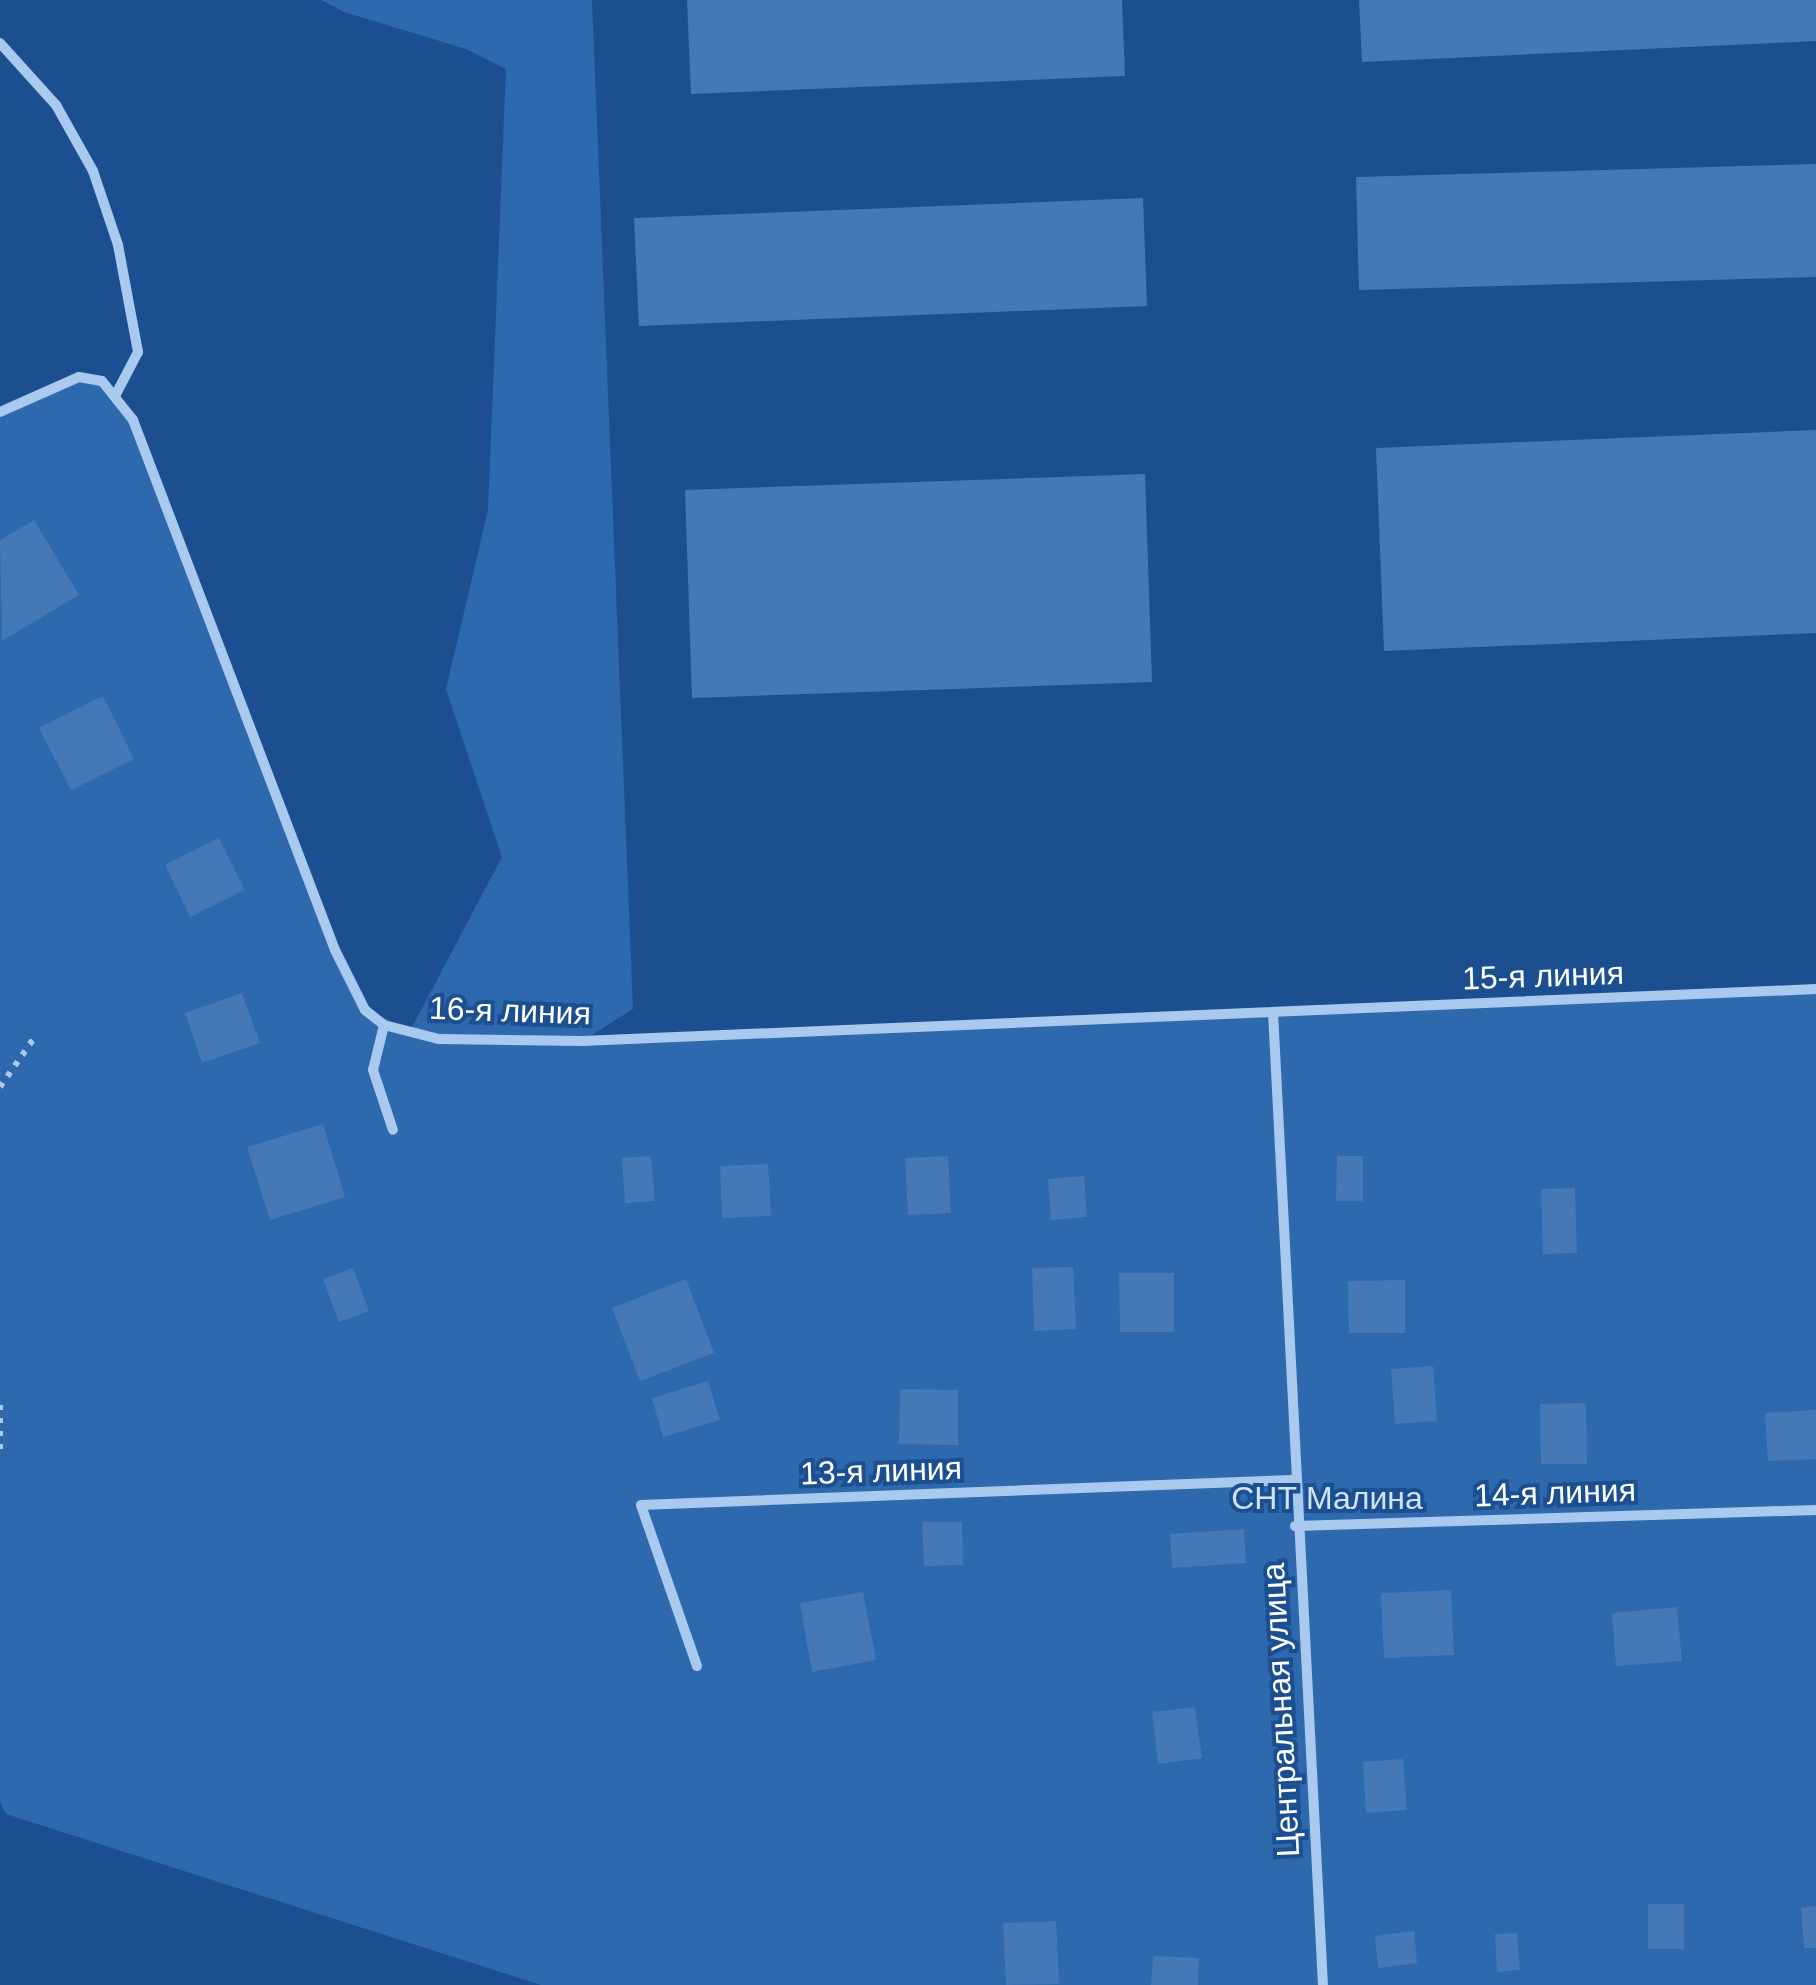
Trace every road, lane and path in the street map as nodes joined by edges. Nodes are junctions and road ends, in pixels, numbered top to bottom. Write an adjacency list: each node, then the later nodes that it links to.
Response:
1 (0, 43): 2 (street)
2 (115, 396): 3 (street); 6 (street, 16-я линия)
3 (0, 412)
4 (1816, 989): 5 (street, 15-я линия)
5 (1272, 1012): 6 (street, 16-я линия); 12 (street, Центральная улица)
6 (384, 1025): 9 (street)
7 (34, 1038): 8 (path)
8 (0, 1087)
9 (393, 1130)
10 (0, 1405): 11 (path)
11 (0, 1450)
12 (1293, 1480): 14 (street, Центральная улица); 15 (street, 13-я линия)
13 (1816, 1510): 14 (street, 14-я линия)
14 (1296, 1526): 16 (street, Центральная улица)
15 (696, 1666)
16 (1322, 1985)

